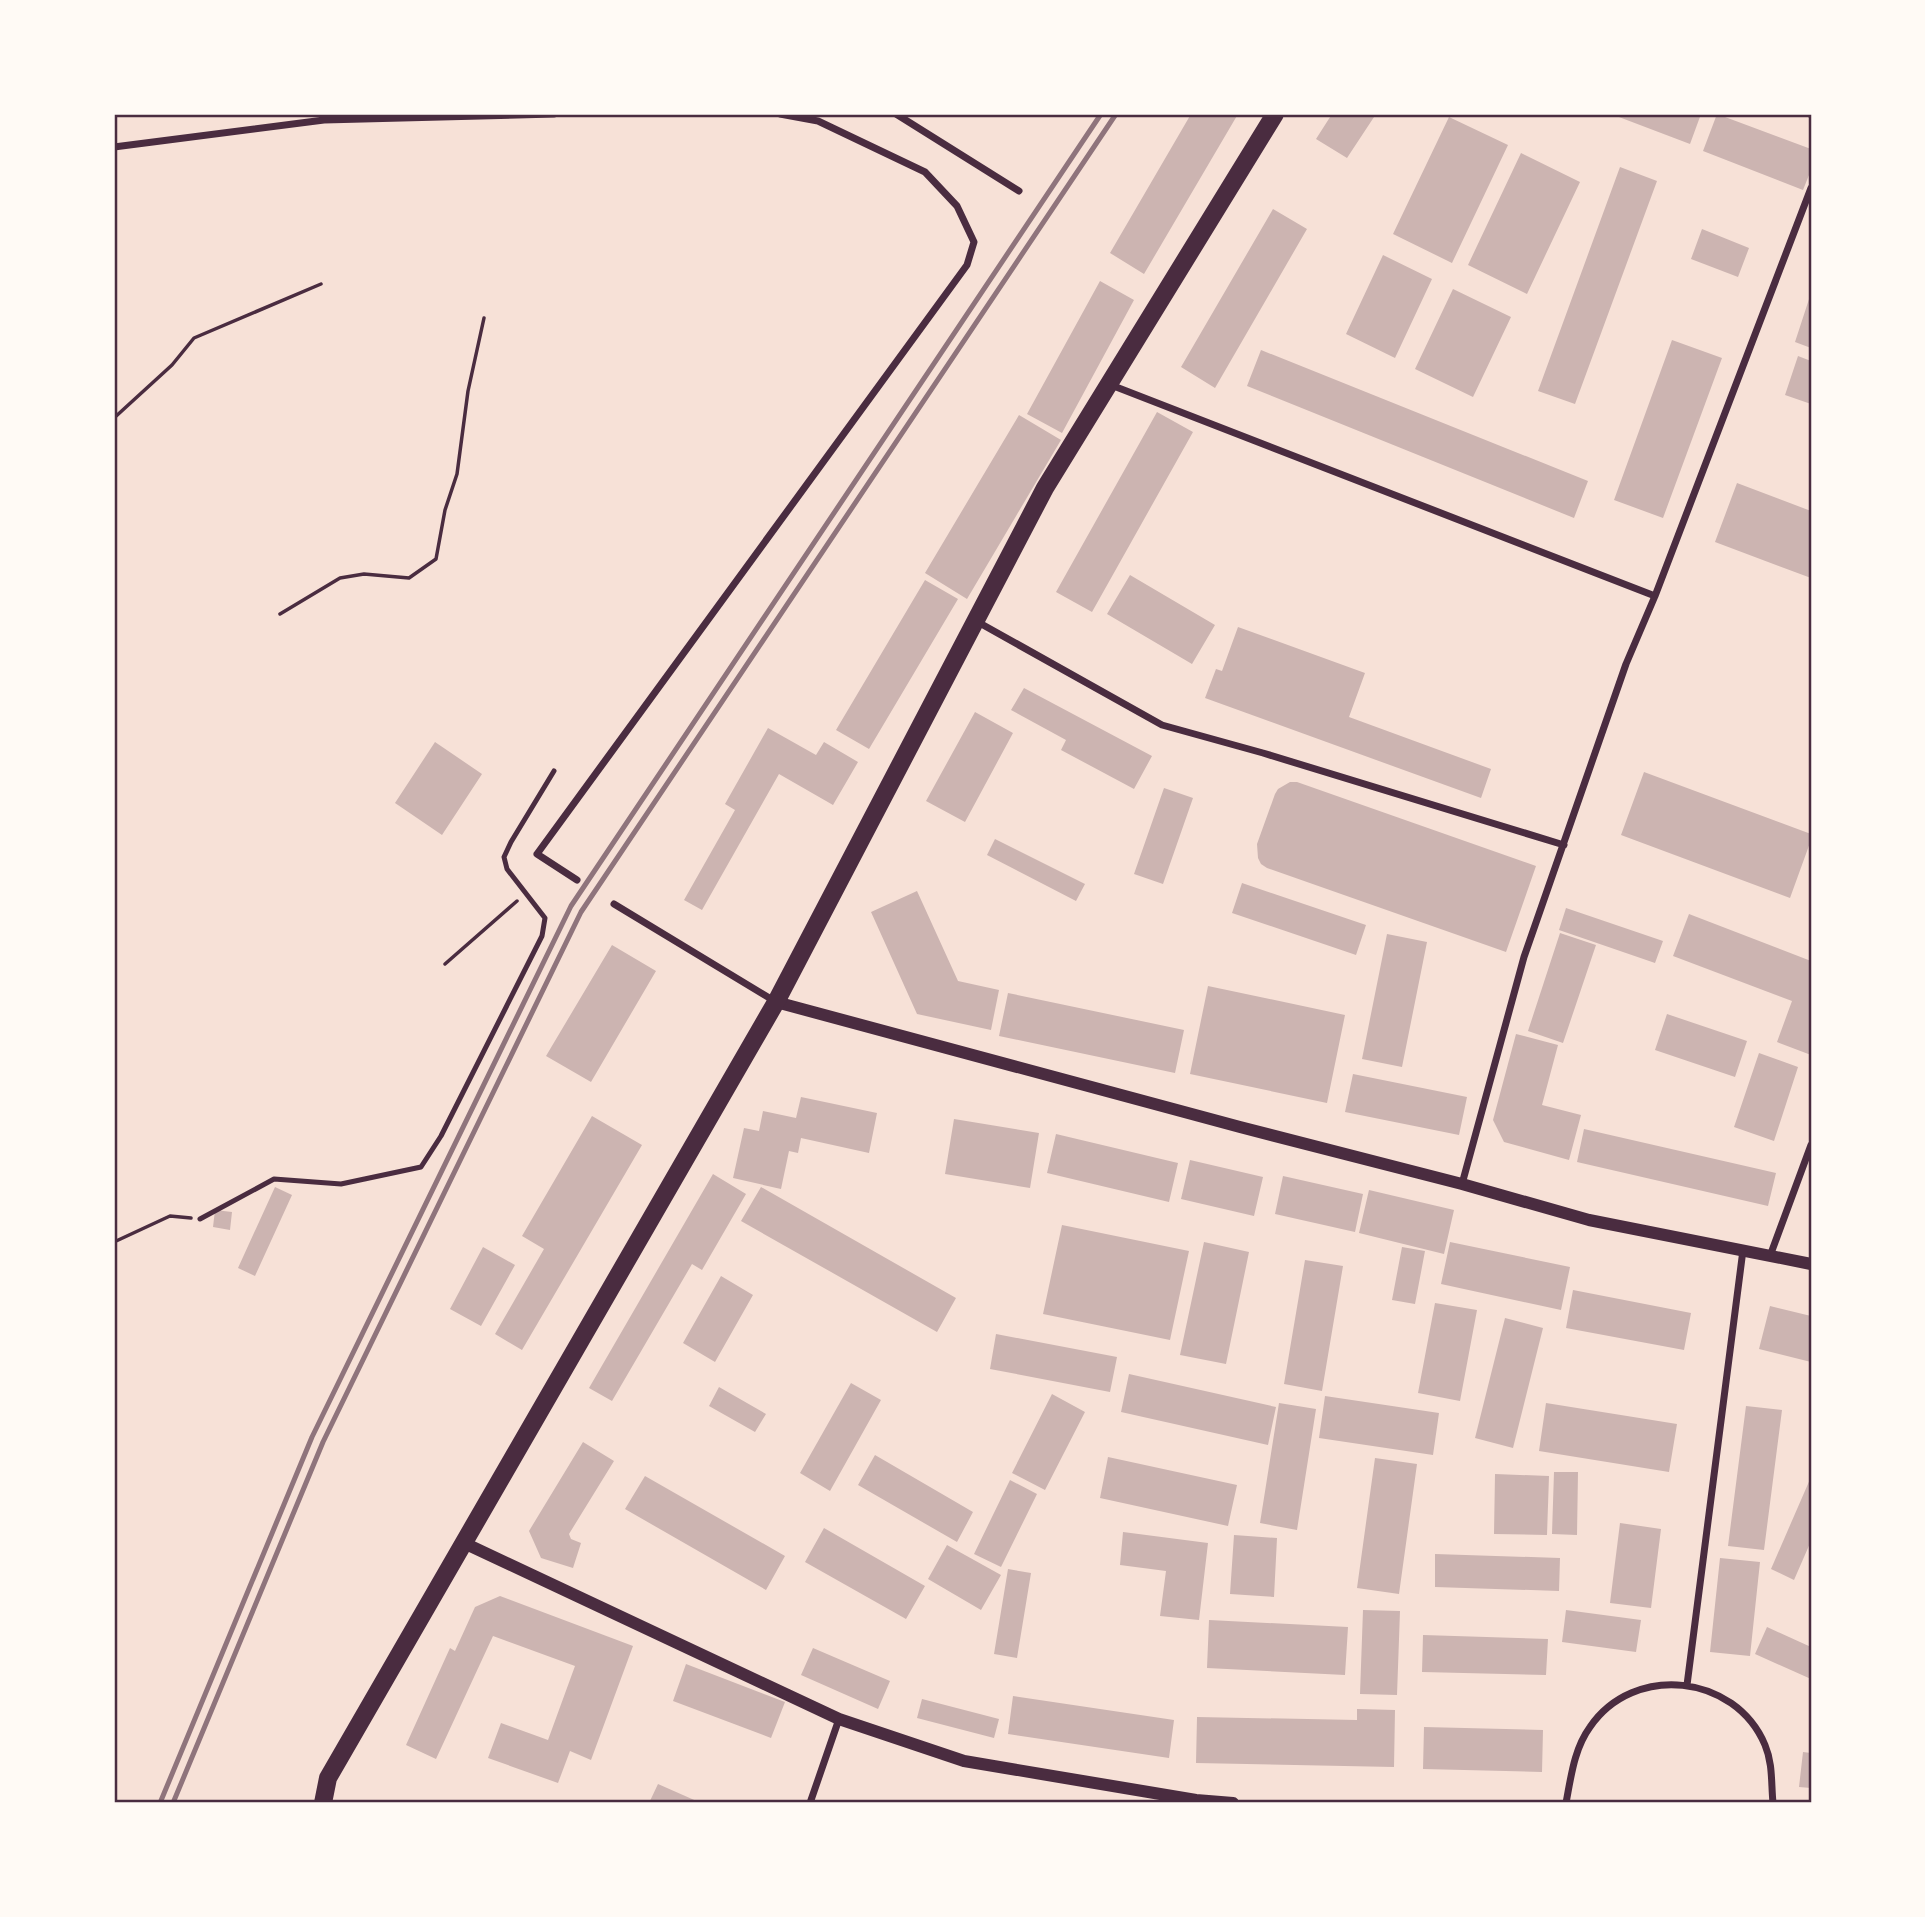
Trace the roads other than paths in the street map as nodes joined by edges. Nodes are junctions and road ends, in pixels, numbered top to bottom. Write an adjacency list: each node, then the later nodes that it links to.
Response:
1 (554, 114): 5 (street)
2 (780, 114): 13 (street)
3 (896, 114): 7 (street)
4 (1275, 114): 8 (main road)
5 (114, 147)
6 (1811, 188): 9 (street)
7 (1019, 191)
8 (1109, 385): 9 (street); 10 (main road)
9 (1655, 596): 12 (street)
10 (975, 621): 12 (street); 15 (main road)
11 (554, 771): 18 (lane)
12 (1563, 845): 17 (street)
13 (577, 880)
14 (614, 904): 15 (street)
15 (776, 1002): 17 (street); 22 (main road)
16 (1811, 1145): 20 (street)
17 (1462, 1184): 19 (street)
18 (200, 1219)
19 (1743, 1250): 20 (street); 23 (street)
20 (1770, 1256): 21 (street)
21 (1811, 1264)
22 (464, 1544): 24 (street); 26 (main road)
23 (1687, 1685): 29 (street); 30 (street)
24 (839, 1719): 25 (street); 27 (street)
25 (1196, 1802): 28 (street)
26 (323, 1803)
27 (810, 1803)
28 (1233, 1803)
29 (1566, 1803)
30 (1773, 1803)

